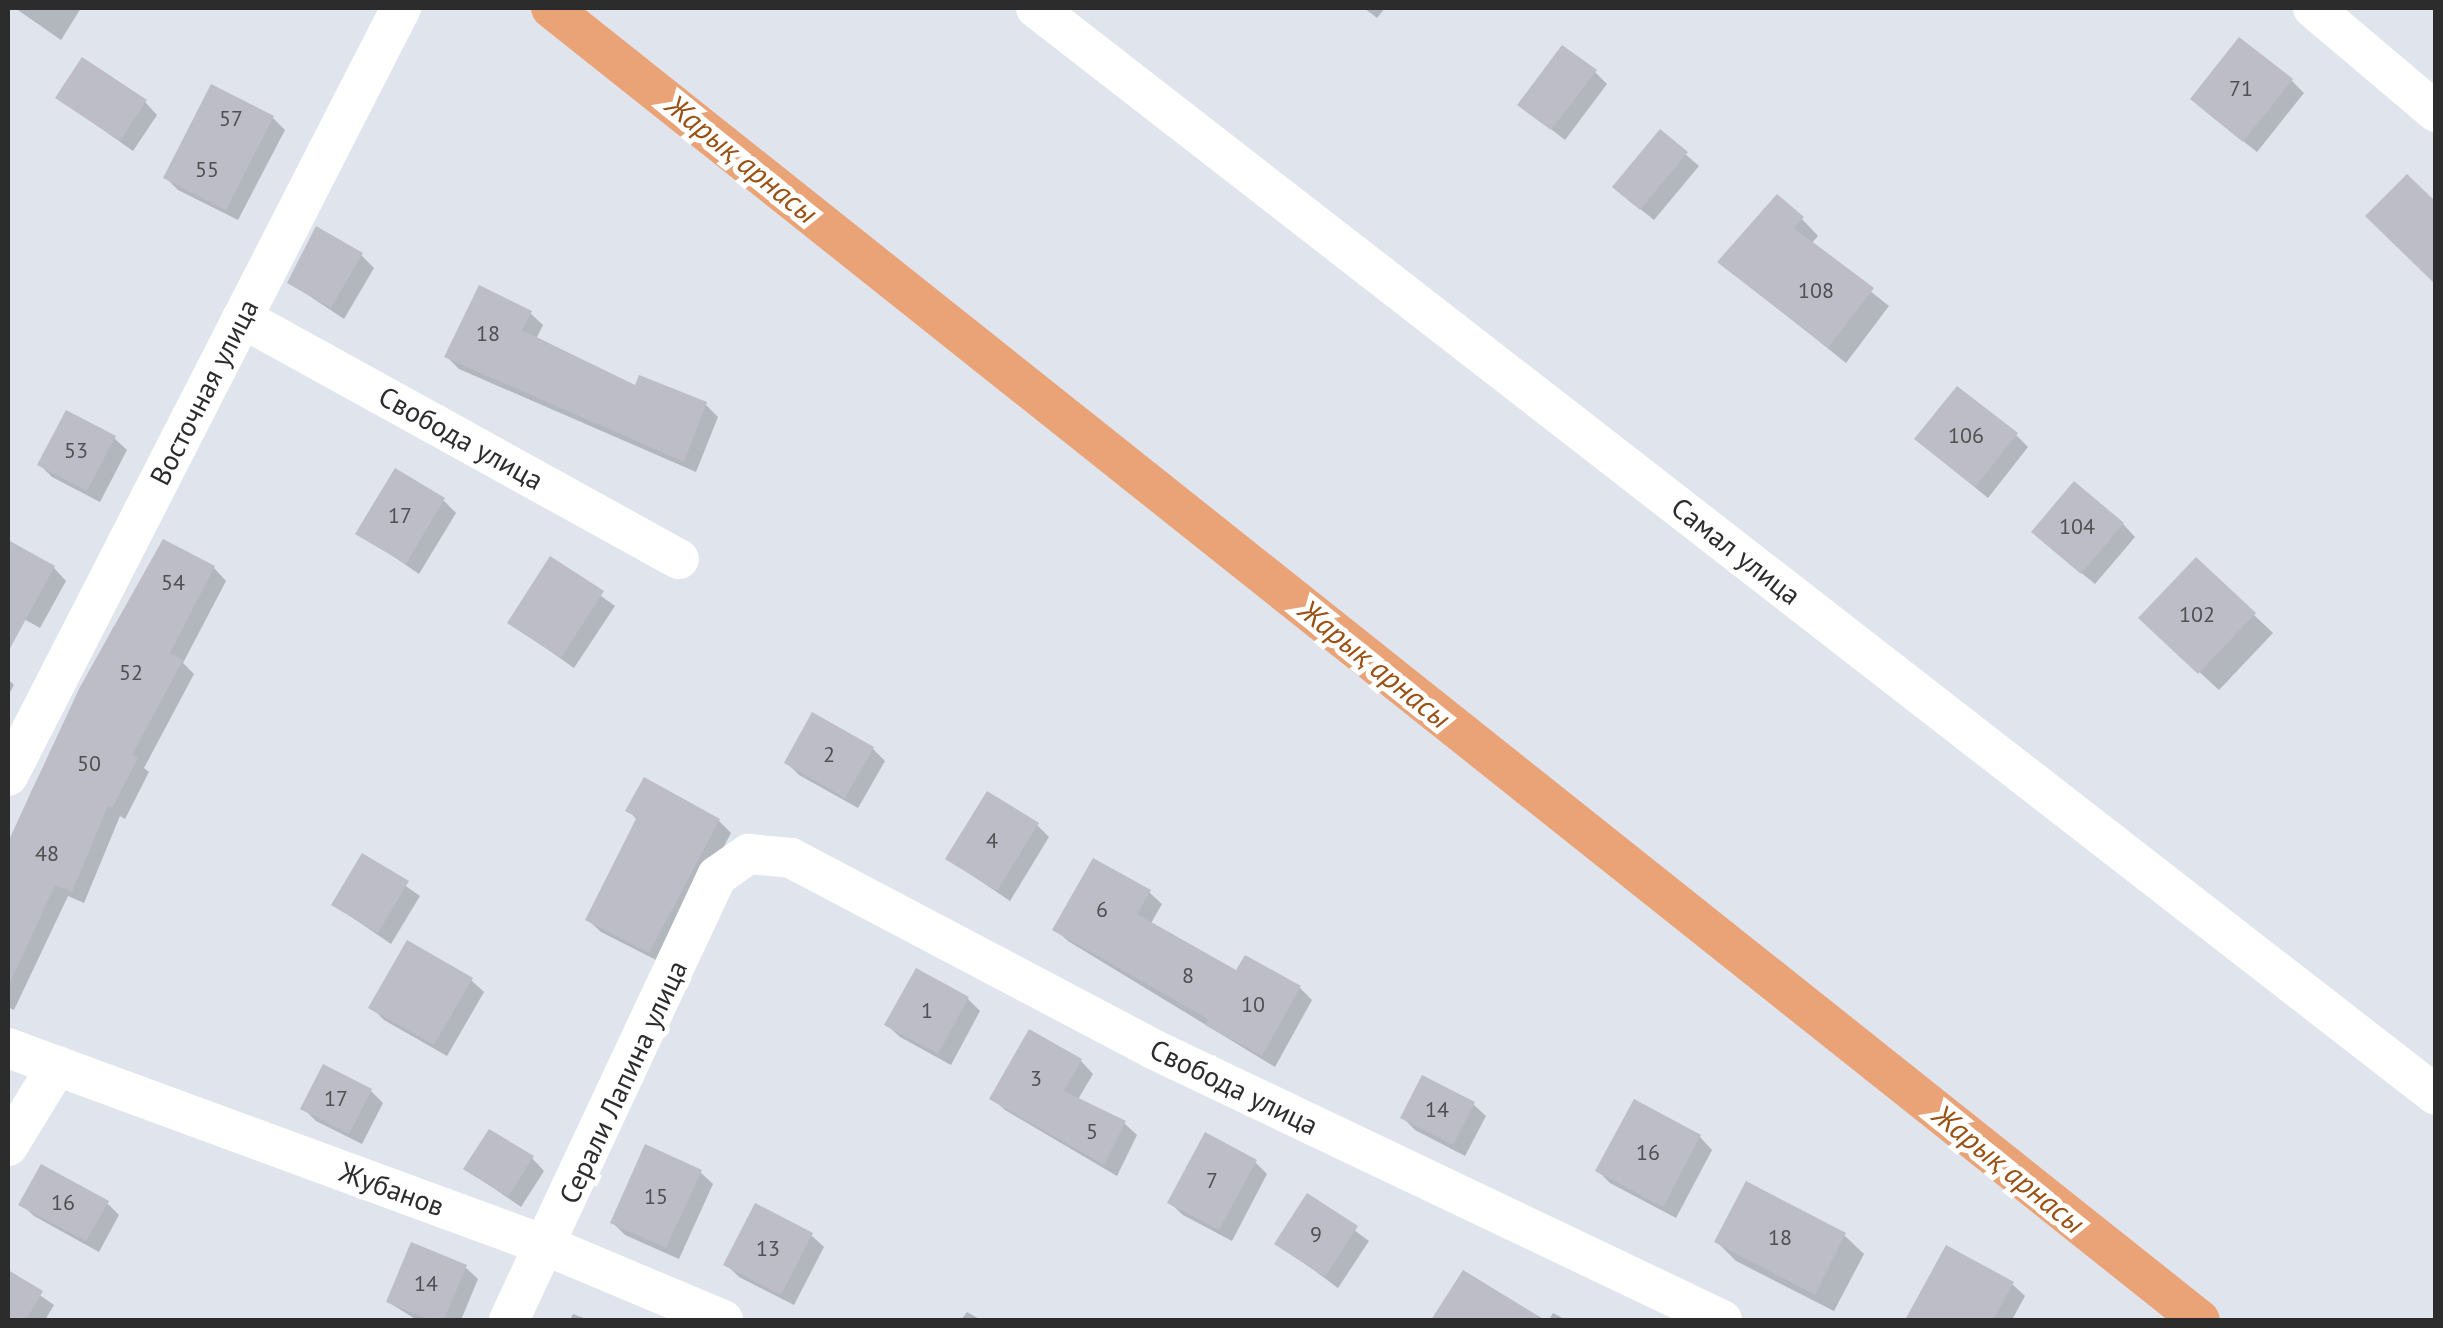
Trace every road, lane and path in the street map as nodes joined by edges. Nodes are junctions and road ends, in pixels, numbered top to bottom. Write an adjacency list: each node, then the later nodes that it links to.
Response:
1 (401, 8): 5 (street, Восточная улица)
2 (1036, 8): 11 (street, Самал улица)
3 (2312, 8): 4 (street)
4 (2436, 112)
5 (242, 318): 6 (street, Свобода улица); 7 (street, Восточная улица)
6 (680, 559)
7 (8, 776)
8 (749, 854): 13 (street, Серали Лапина улица); 16 (street, Свобода улица)
9 (8, 1048): 10 (street, Жубанов)
10 (56, 1066): 12 (street); 13 (street, Жубанов)
11 (2436, 1095)
12 (8, 1146)
13 (547, 1246): 14 (street, Серали Лапина улица); 15 (street, Жубанов)
14 (508, 1320)
15 (723, 1320)
16 (1722, 1320)

